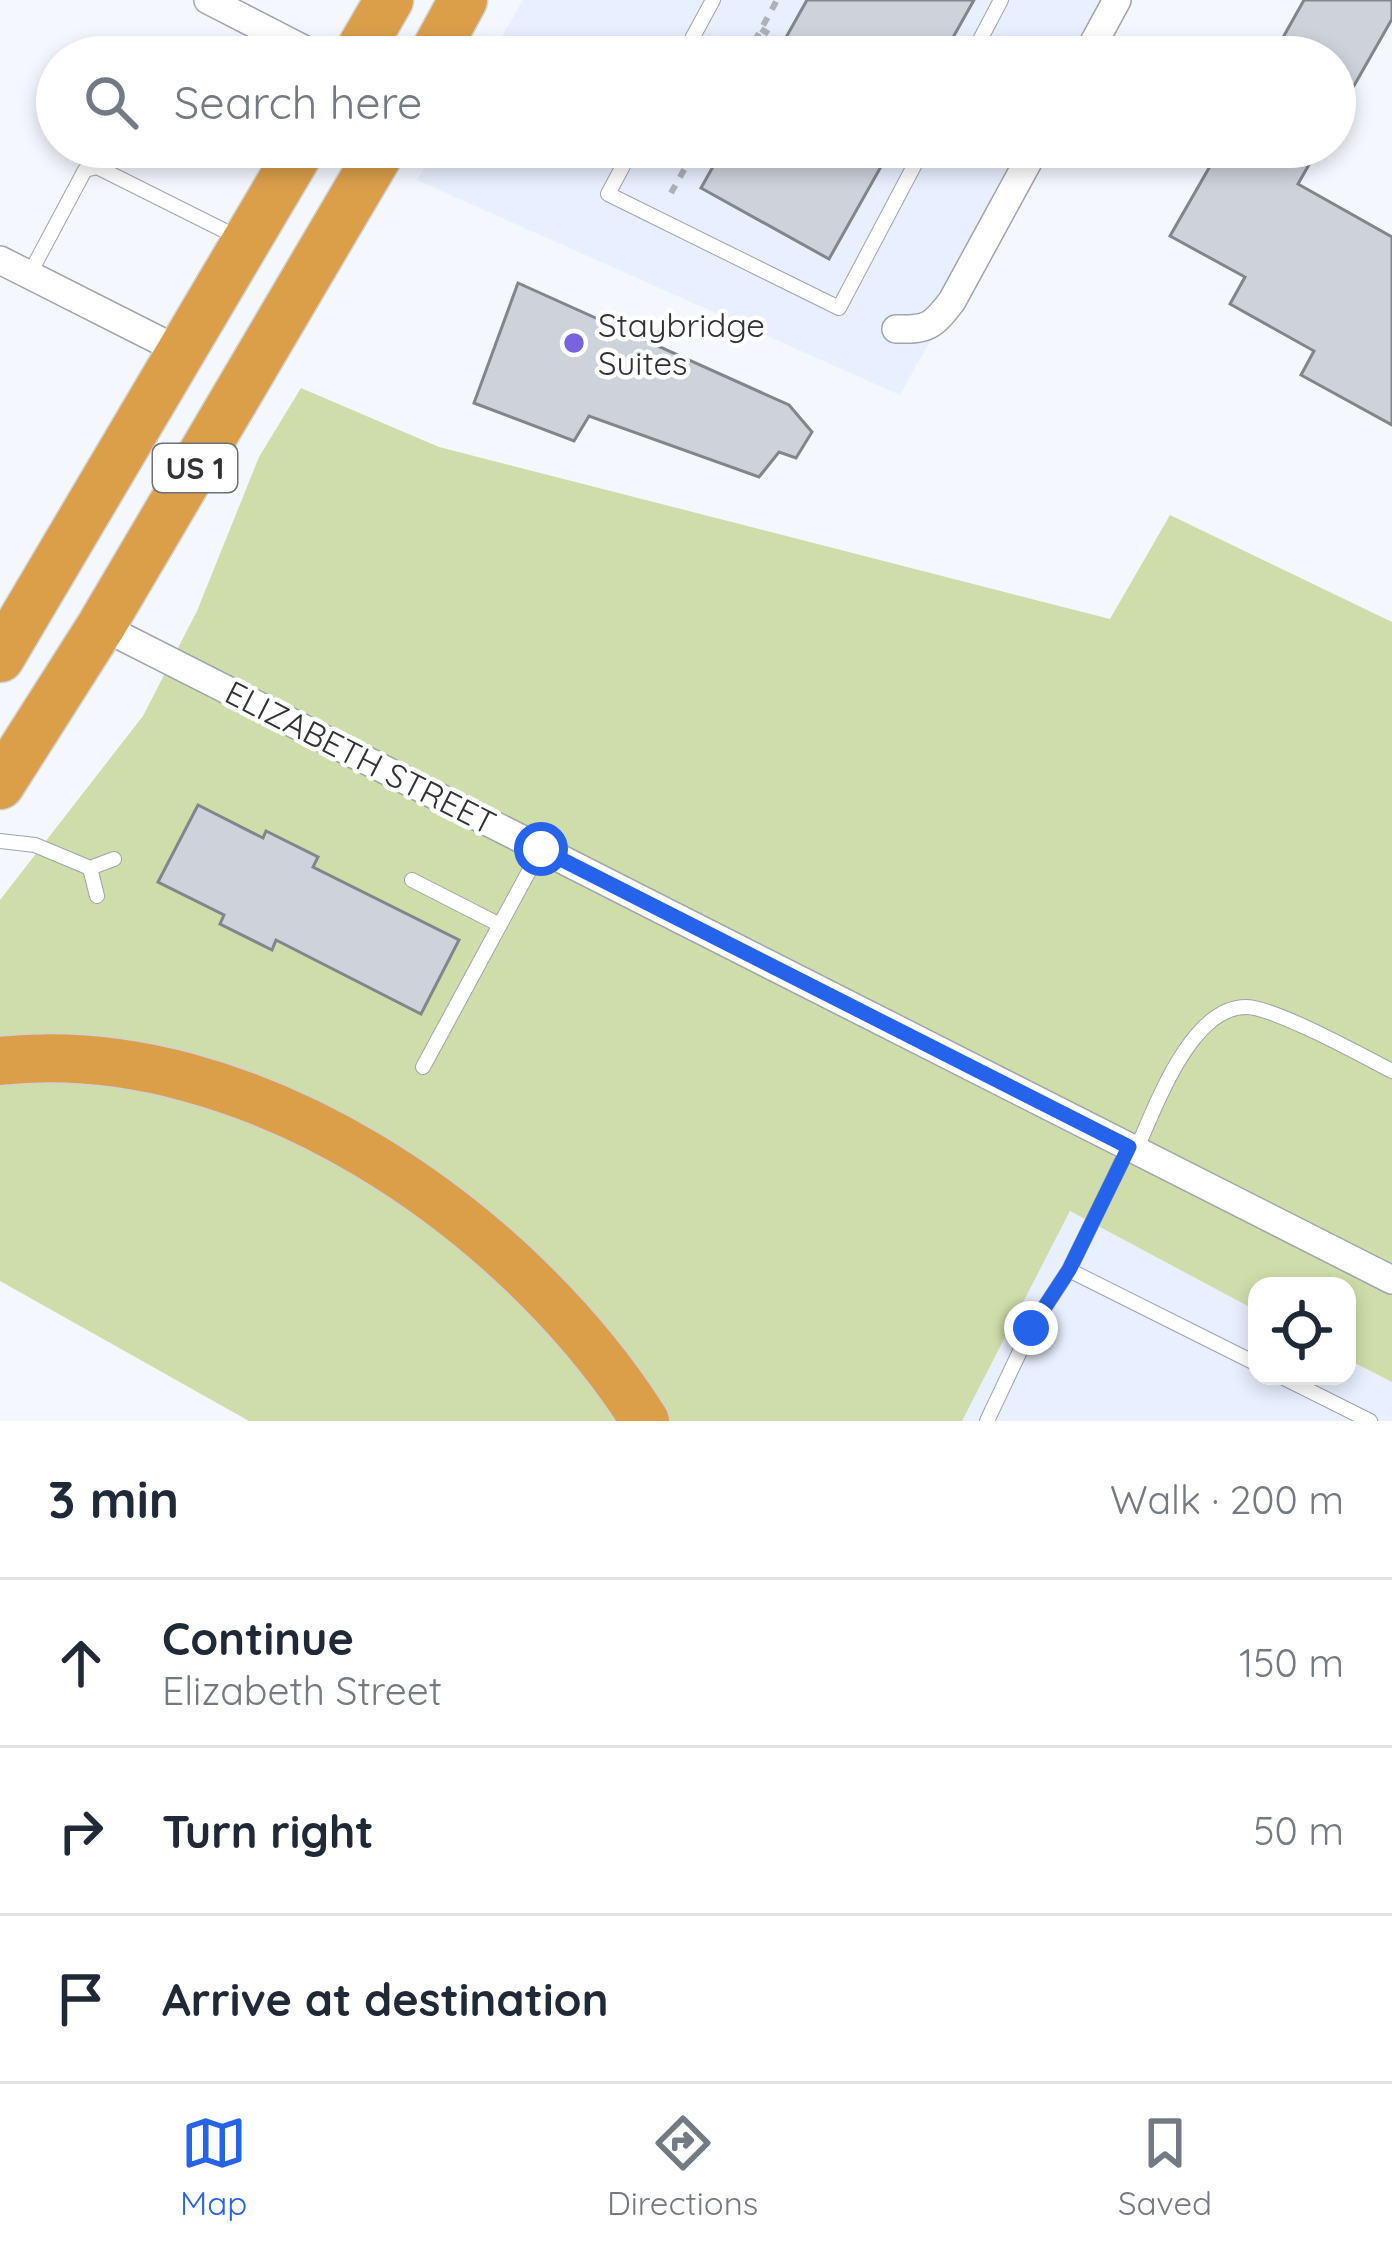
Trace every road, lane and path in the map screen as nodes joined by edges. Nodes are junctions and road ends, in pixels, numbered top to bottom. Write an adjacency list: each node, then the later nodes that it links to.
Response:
1 (208, 0): 9 (street)
2 (389, 0): 10 (highway)
3 (464, 0): 11 (highway)
4 (713, 0): 12 (lane)
5 (777, 0): 8 (path)
6 (1001, 0): 15 (lane)
7 (1117, 0): 16 (street)
8 (760, 29): 13 (path); 14 (path)
9 (278, 36)
10 (368, 36)
11 (444, 36)
12 (693, 36)
13 (756, 36)
14 (772, 36)
15 (982, 36)
16 (1097, 36)
17 (94, 168): 28 (lane)
18 (100, 168): 26 (lane)
19 (289, 168): 26 (highway, US 1)
20 (371, 168): 31 (highway, US 1)
21 (622, 168): 23 (lane)
22 (685, 168): 25 (path)
23 (912, 168)
24 (1025, 168): 29 (street)
25 (671, 193)
26 (245, 241): 30 (highway, US 1)
27 (0, 260): 28 (street)
28 (29, 275): 30 (street)
29 (896, 329)
30 (180, 351): 32 (highway, US 1)
31 (101, 626): 33 (highway, US 1); 35 (street, ELIZABETH STREET)
32 (0, 658)
33 (0, 784)
34 (0, 841): 37 (lane)
35 (541, 849): 40 (lane); 44 (street, ELIZABETH STREET)
36 (114, 859): 37 (lane)
37 (90, 868): 39 (lane)
38 (412, 880): 40 (lane)
39 (97, 896)
40 (500, 925): 42 (lane)
41 (0, 1061): 49 (highway)
42 (423, 1067)
43 (1392, 1070): 44 (lane)
44 (1133, 1149): 45 (lane); 46 (street, ELIZABETH STREET)
45 (1069, 1270): 47 (lane); 50 (lane)
46 (1392, 1280)
47 (1248, 1360)
48 (1298, 1385): 51 (lane)
49 (645, 1421)
50 (987, 1421)
51 (1370, 1421)

